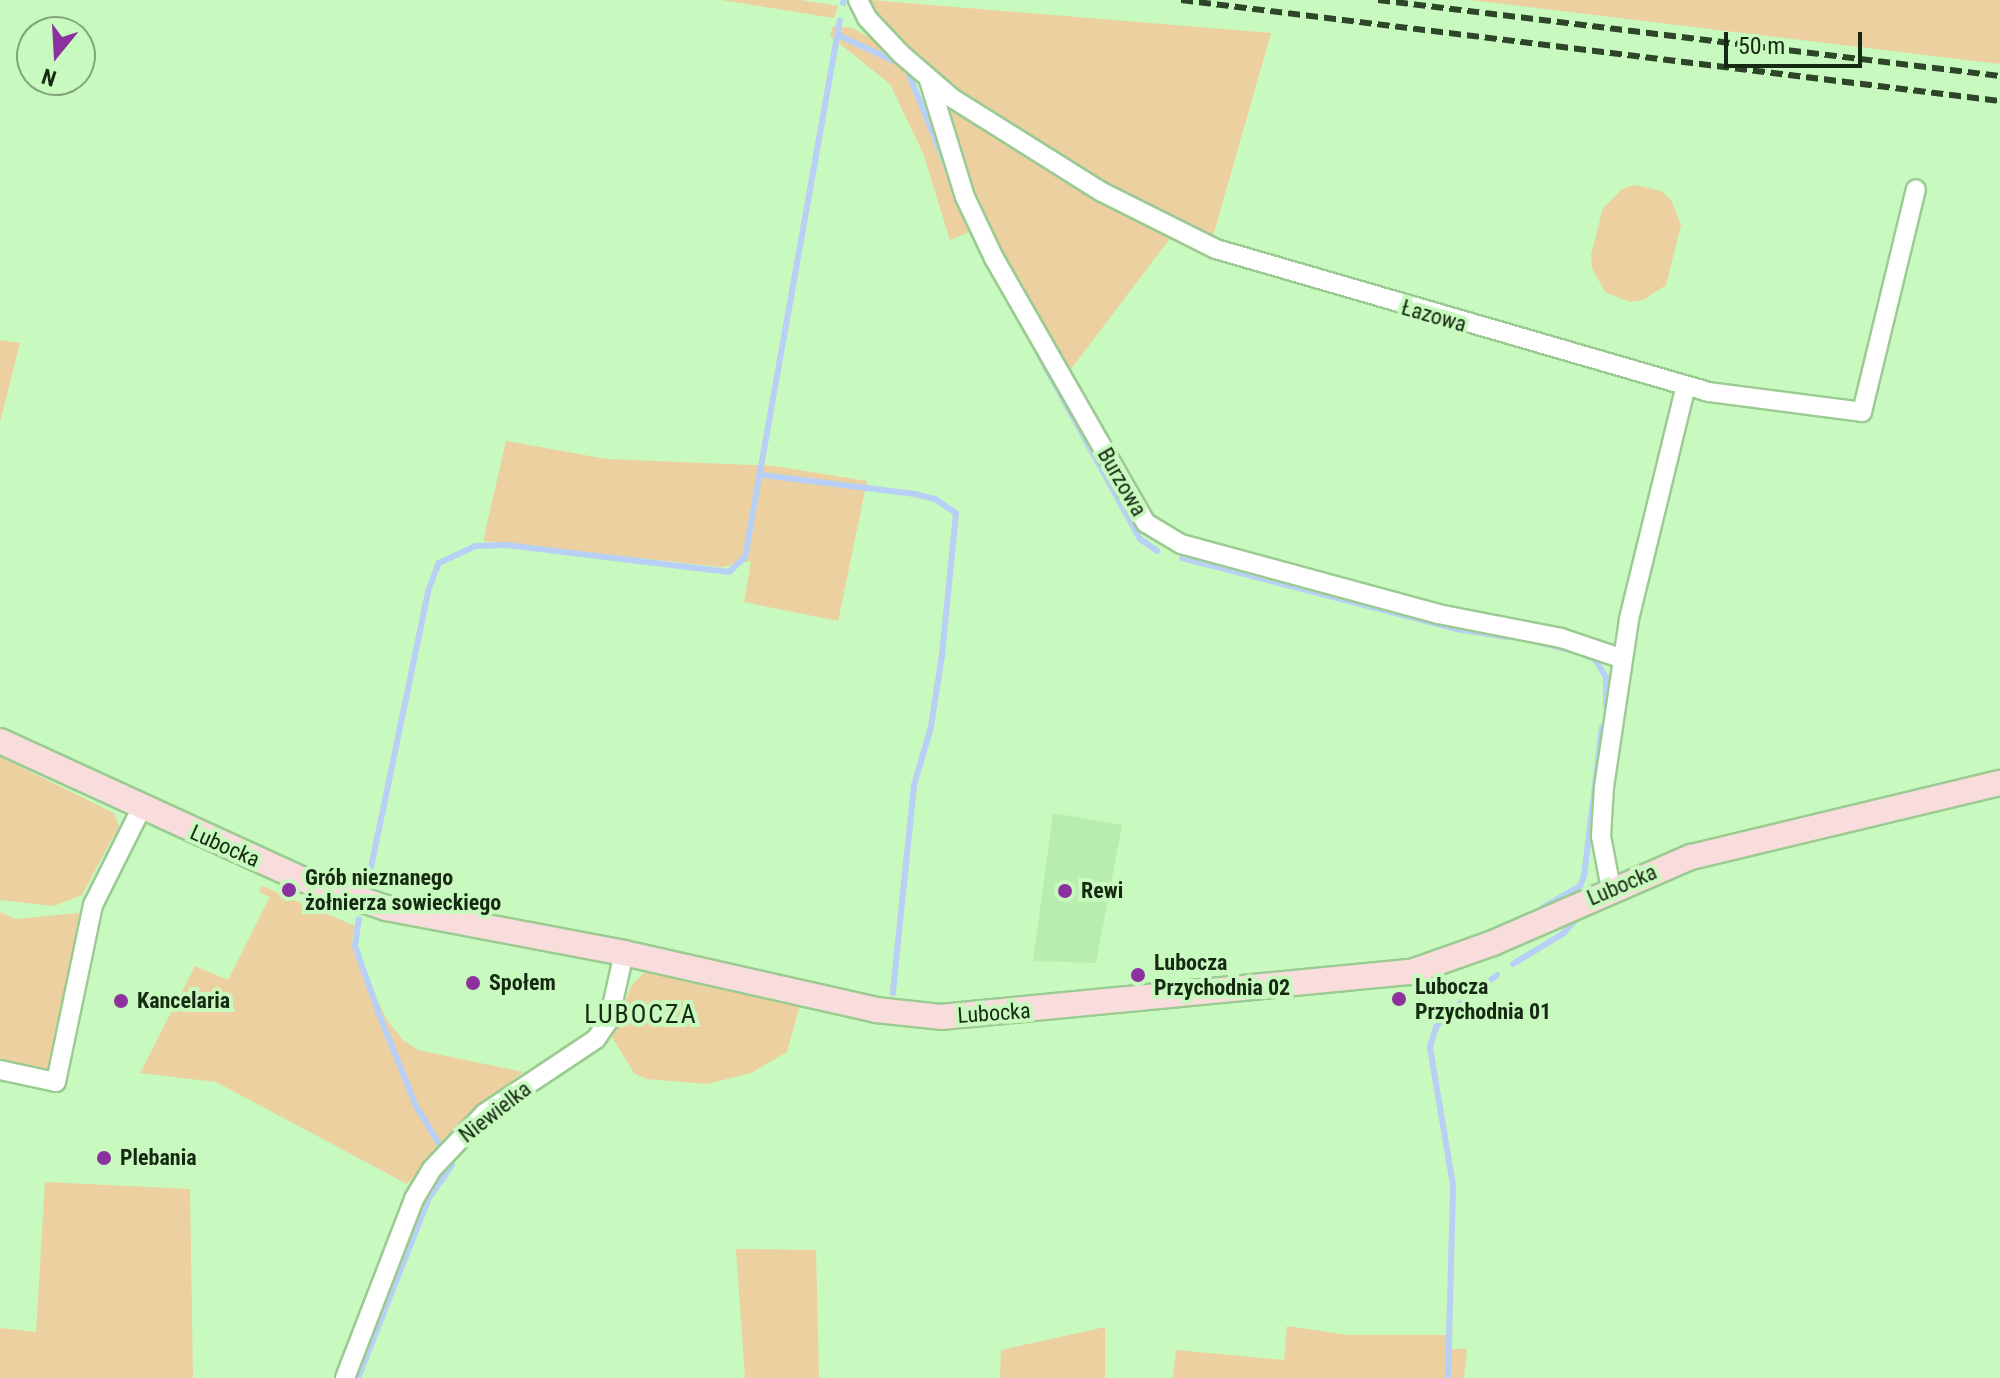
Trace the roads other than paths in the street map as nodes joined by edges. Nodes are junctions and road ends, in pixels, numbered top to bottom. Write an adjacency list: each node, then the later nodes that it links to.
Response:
1 (858, 0): 2 (street, Łazowa)
2 (929, 80): 4 (street, Łazowa); 5 (street, Burzowa)
3 (1916, 189): 4 (street, Łazowa)
4 (1686, 386): 5 (street)
5 (1623, 659): 9 (street)
6 (0, 741): 8 (street, Lubocka)
7 (2000, 783): 9 (street, Lubocka)
8 (141, 809): 10 (street, Lubocka); 11 (street)
9 (1611, 889): 10 (street, Lubocka)
10 (624, 953): 12 (street, Niewielka)
11 (0, 1070)
12 (345, 1378)

